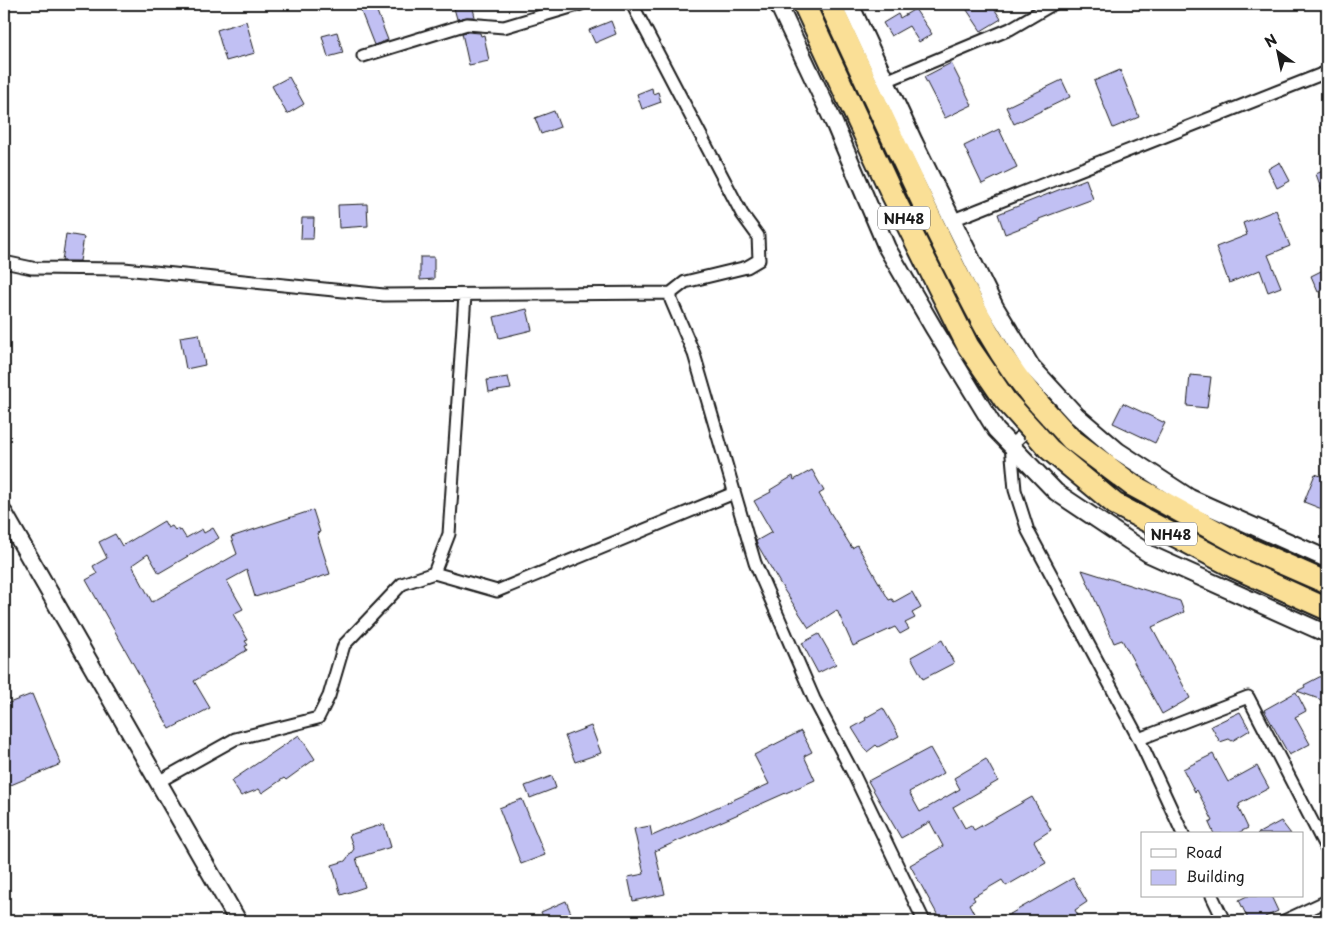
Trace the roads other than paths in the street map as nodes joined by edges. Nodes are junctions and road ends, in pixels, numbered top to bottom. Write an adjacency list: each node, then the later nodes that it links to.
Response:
1 (581, 4): 8 (street)
2 (632, 4): 13 (street)
3 (778, 4): 16 (street)
4 (804, 4): 22 (highway, NH48)
5 (830, 4): 15 (highway, NH48)
6 (850, 4): 10 (street)
7 (1053, 4): 10 (street)
8 (363, 56)
9 (1327, 72): 11 (street)
10 (886, 81): 11 (street)
11 (953, 220): 15 (street)
12 (4, 262): 14 (street)
13 (671, 293): 14 (street); 17 (street)
14 (465, 295): 20 (street)
15 (1051, 407): 16 (street); 19 (street); 21 (highway, NH48)
16 (1011, 445): 23 (street); 24 (street)
17 (734, 493): 20 (street); 31 (street)
18 (4, 513): 25 (street)
19 (1327, 559)
20 (434, 573): 25 (street)
21 (1327, 583)
22 (1327, 609)
23 (1327, 634)
24 (1139, 740): 26 (street); 27 (street)
25 (158, 782): 30 (street)
26 (1182, 832)
27 (1327, 850)
28 (1213, 898): 32 (street)
29 (1327, 901): 33 (street)
30 (238, 921)
31 (924, 921)
32 (1224, 921)
33 (1284, 921)

